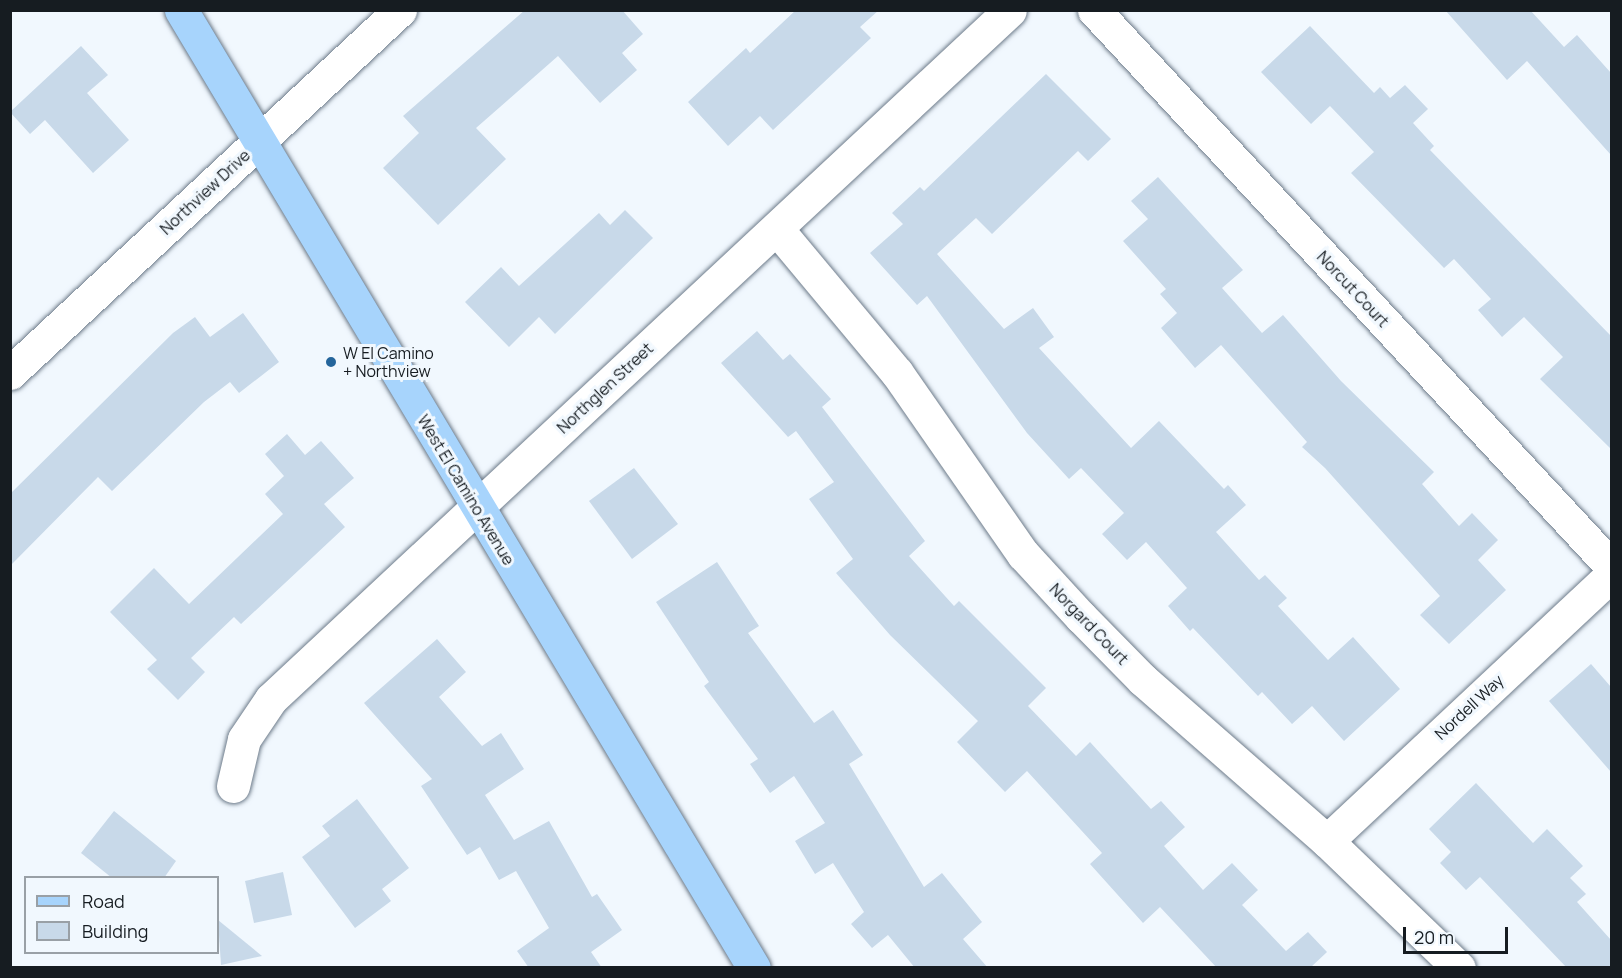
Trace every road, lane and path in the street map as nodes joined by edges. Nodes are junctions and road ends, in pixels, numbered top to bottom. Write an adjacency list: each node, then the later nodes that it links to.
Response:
1 (181, 10): 5 (main road, West El Camino Avenue)
2 (400, 10): 5 (street, Northview Drive)
3 (1010, 10): 6 (street, Northglen Street)
4 (1094, 10): 9 (street, Norcut Court)
5 (259, 142): 7 (street, Northview Drive); 8 (main road, West El Camino Avenue)
6 (777, 229): 8 (street, Northglen Street); 12 (street, Norgard Court)
7 (10, 373)
8 (477, 508): 11 (street, Northglen Street); 13 (main road, West El Camino Avenue)
9 (1611, 567)
10 (1611, 574): 12 (street, Nordell Way)
11 (233, 786)
12 (1326, 841): 14 (street, Norgard Court)
13 (754, 968)
14 (1459, 968)

